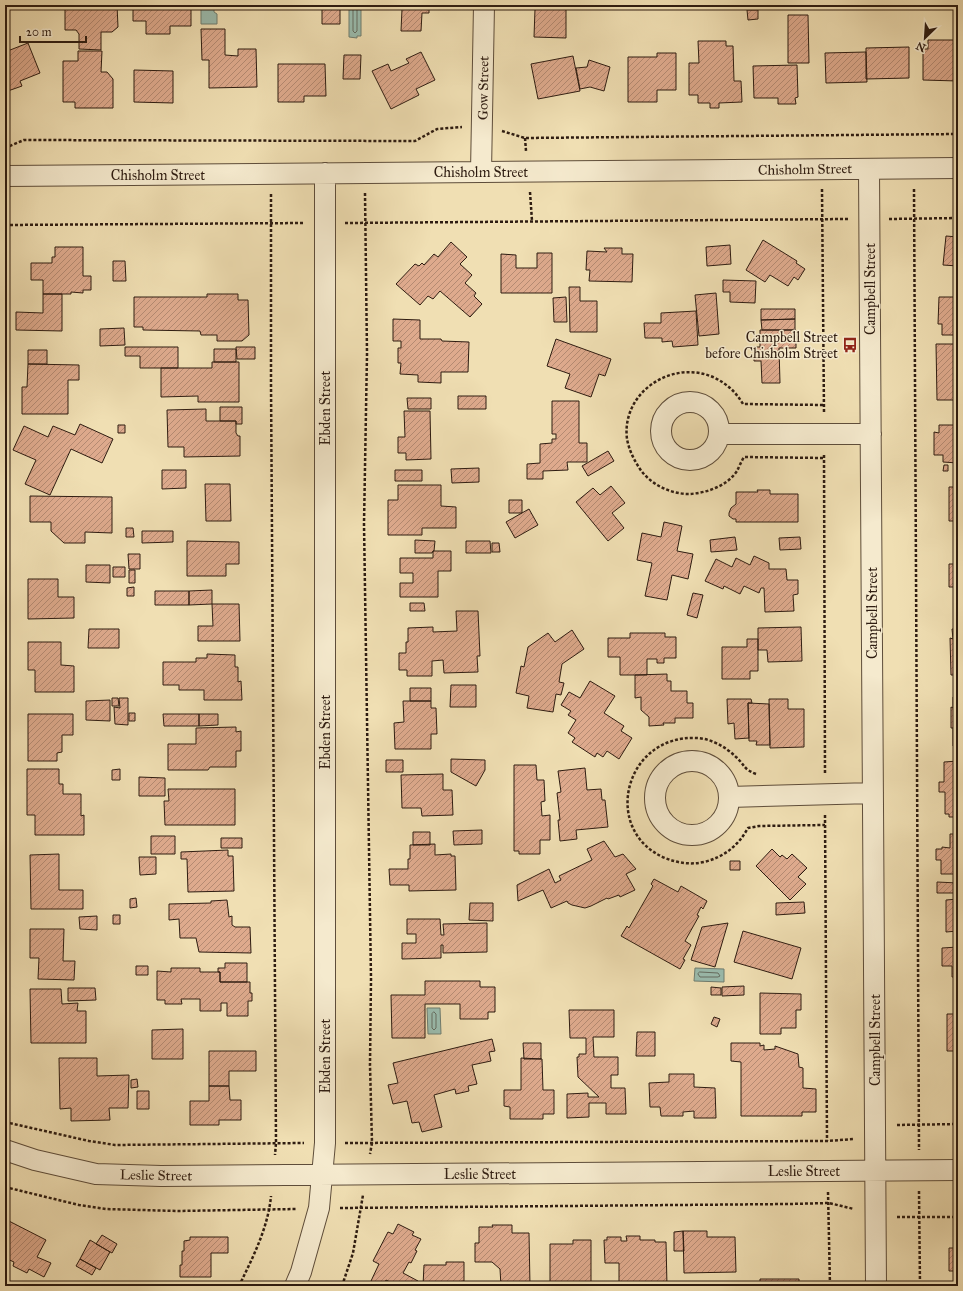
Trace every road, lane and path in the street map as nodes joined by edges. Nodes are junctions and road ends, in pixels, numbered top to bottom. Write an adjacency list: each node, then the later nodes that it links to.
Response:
1 (484, 5): 10 (street, Gow Street)
2 (958, 134): 3 (path)
3 (526, 138)
4 (415, 141): 5 (path)
5 (5, 148)
6 (869, 168): 7 (street, Chisholm Street); 9 (street, Chisholm Street); 18 (street, Campbell Street)
7 (914, 168): 8 (street, Chisholm Street); 15 (path)
8 (958, 168)
9 (822, 169): 10 (street, Chisholm Street); 17 (path)
10 (481, 172): 12 (street, Chisholm Street)
11 (325, 173): 12 (street, Chisholm Street); 13 (street, Chisholm Street); 21 (street, Ebden Street)
12 (365, 173): 19 (path)
13 (271, 174): 14 (street, Chisholm Street); 20 (path)
14 (5, 176)
15 (914, 218): 16 (path); 18 (path); 30 (path)
16 (958, 218)
17 (823, 219): 18 (path); 19 (path); 24 (path)
18 (869, 219): 25 (street, Campbell Street)
19 (366, 222): 21 (path); 33 (path)
20 (271, 223): 21 (path); 22 (path); 29 (path)
21 (325, 223): 39 (street, Ebden Street)
22 (5, 225)
23 (719, 434): 24 (street)
24 (824, 434): 25 (street); 27 (path)
25 (870, 434): 26 (street, Campbell Street)
26 (873, 793): 27 (street); 32 (street, Campbell Street)
27 (825, 795): 28 (street); 33 (path)
28 (729, 797)
29 (5, 1122)
30 (919, 1124): 31 (path); 32 (path); 35 (path)
31 (958, 1124)
32 (875, 1134): 33 (path); 38 (street, Campbell Street)
33 (827, 1141)
34 (5, 1150): 39 (street, Leslie Street)
35 (919, 1170): 36 (street, Leslie Street); 38 (street, Leslie Street); 43 (path)
36 (958, 1170)
37 (828, 1171): 38 (street, Leslie Street); 39 (street, Leslie Street); 41 (path)
38 (875, 1171): 42 (street, Campbell Street)
39 (322, 1175): 46 (street, Ebden Street)
40 (5, 1187): 45 (path)
41 (828, 1203): 42 (path); 47 (path); 48 (path)
42 (876, 1213): 43 (path); 49 (street, Campbell Street)
43 (919, 1217): 44 (path); 50 (path)
44 (958, 1217)
45 (239, 1286)
46 (295, 1286)
47 (342, 1286)
48 (830, 1286)
49 (876, 1286)
50 (920, 1286)

